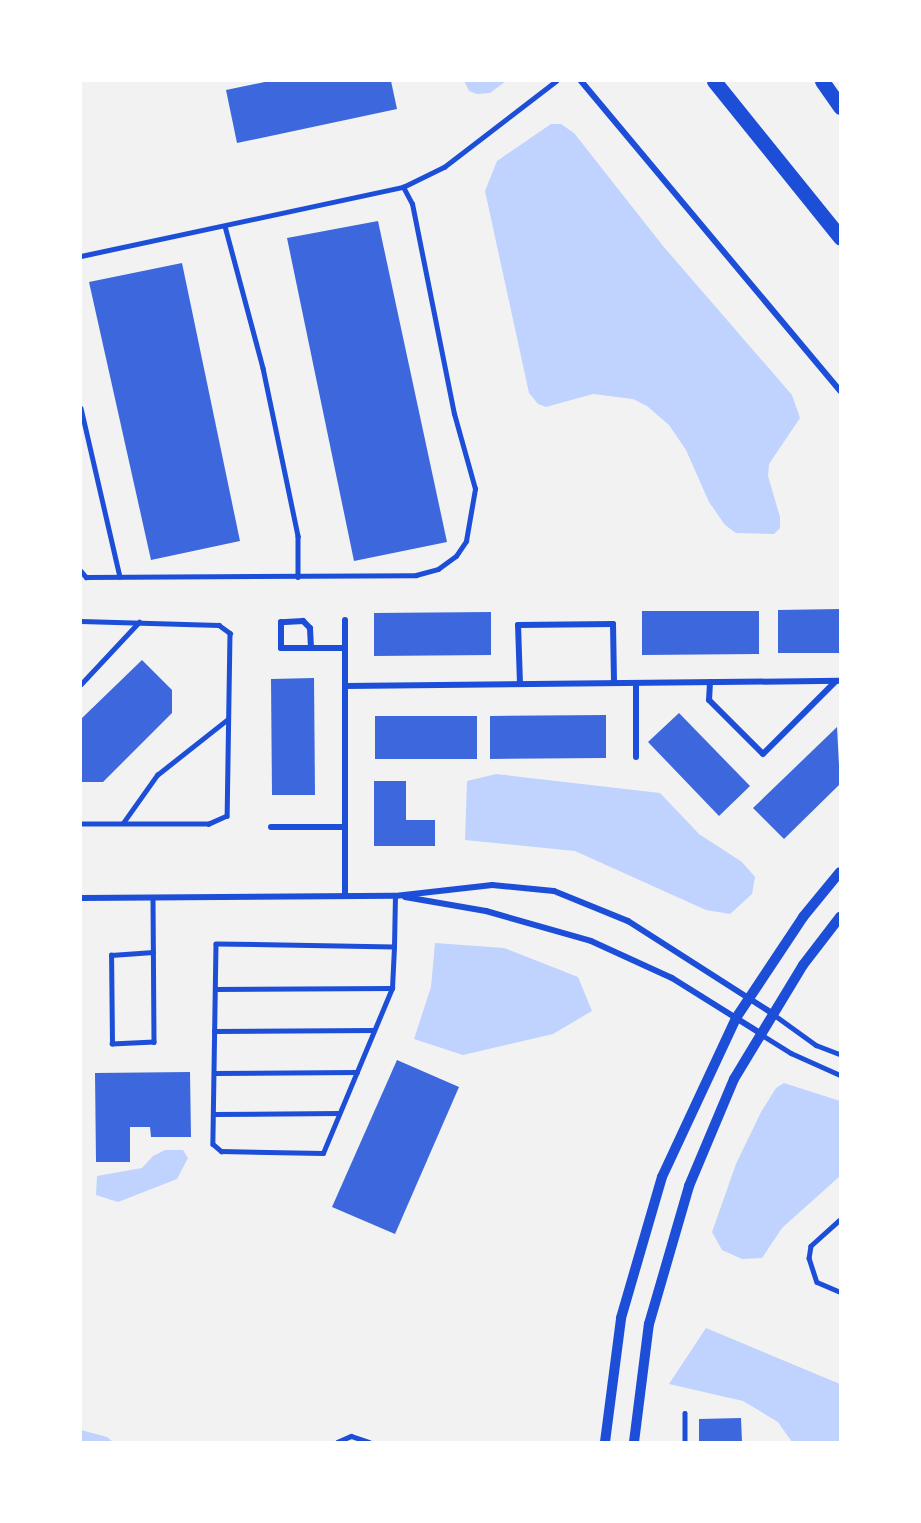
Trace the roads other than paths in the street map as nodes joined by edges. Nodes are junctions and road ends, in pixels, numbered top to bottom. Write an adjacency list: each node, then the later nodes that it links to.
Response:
1 (556, 81): 6 (lane)
2 (581, 81): 10 (street)
3 (714, 81): 8 (highway)
4 (822, 81): 5 (highway)
5 (840, 106)
6 (403, 187): 7 (lane); 14 (lane)
7 (225, 226): 9 (lane); 14 (lane)
8 (840, 237)
9 (81, 256)
10 (840, 391)
11 (81, 408): 13 (lane)
12 (81, 571): 13 (lane)
13 (120, 577): 14 (lane)
14 (298, 577)
15 (345, 620): 19 (street)
16 (81, 621): 17 (lane)
17 (140, 622): 24 (lane); 27 (lane)
18 (311, 648): 18 (street); 19 (street)
19 (345, 648): 26 (street)
20 (838, 681): 21 (street); 21 (street)
21 (710, 682): 23 (street)
22 (614, 683): 23 (street); 25 (street); 25 (street)
23 (636, 683): 28 (street)
24 (81, 684)
25 (520, 684): 26 (street)
26 (346, 686): 32 (street)
27 (228, 718): 29 (lane); 29 (lane)
28 (636, 757)
29 (123, 823): 30 (lane)
30 (81, 824)
31 (271, 827): 32 (street)
32 (345, 827): 34 (street)
33 (840, 872): 43 (street)
34 (345, 896): 35 (street); 37 (street)
35 (395, 896): 39 (lane); 43 (street); 45 (street)
36 (81, 898): 37 (street)
37 (153, 898): 40 (lane)
38 (840, 917): 44 (street)
39 (394, 947): 41 (lane); 42 (lane)
40 (153, 952): 40 (lane)
41 (392, 988): 42 (lane); 46 (lane)
42 (215, 989): 47 (lane)
43 (748, 998): 44 (street); 45 (street)
44 (772, 1013): 48 (street); 49 (lane)
45 (736, 1018): 48 (street); 60 (street)
46 (374, 1030): 47 (lane); 50 (lane)
47 (214, 1031): 51 (lane)
48 (760, 1033): 52 (lane); 61 (street)
49 (840, 1054)
50 (357, 1071): 51 (lane); 53 (lane)
51 (214, 1073): 54 (lane)
52 (840, 1075)
53 (339, 1113): 54 (lane); 54 (lane)
54 (213, 1114)
55 (840, 1220): 56 (lane)
56 (840, 1292)
57 (685, 1413): 62 (lane)
58 (337, 1442): 59 (lane)
59 (369, 1442)
60 (605, 1442)
61 (634, 1442)
62 (685, 1442)

